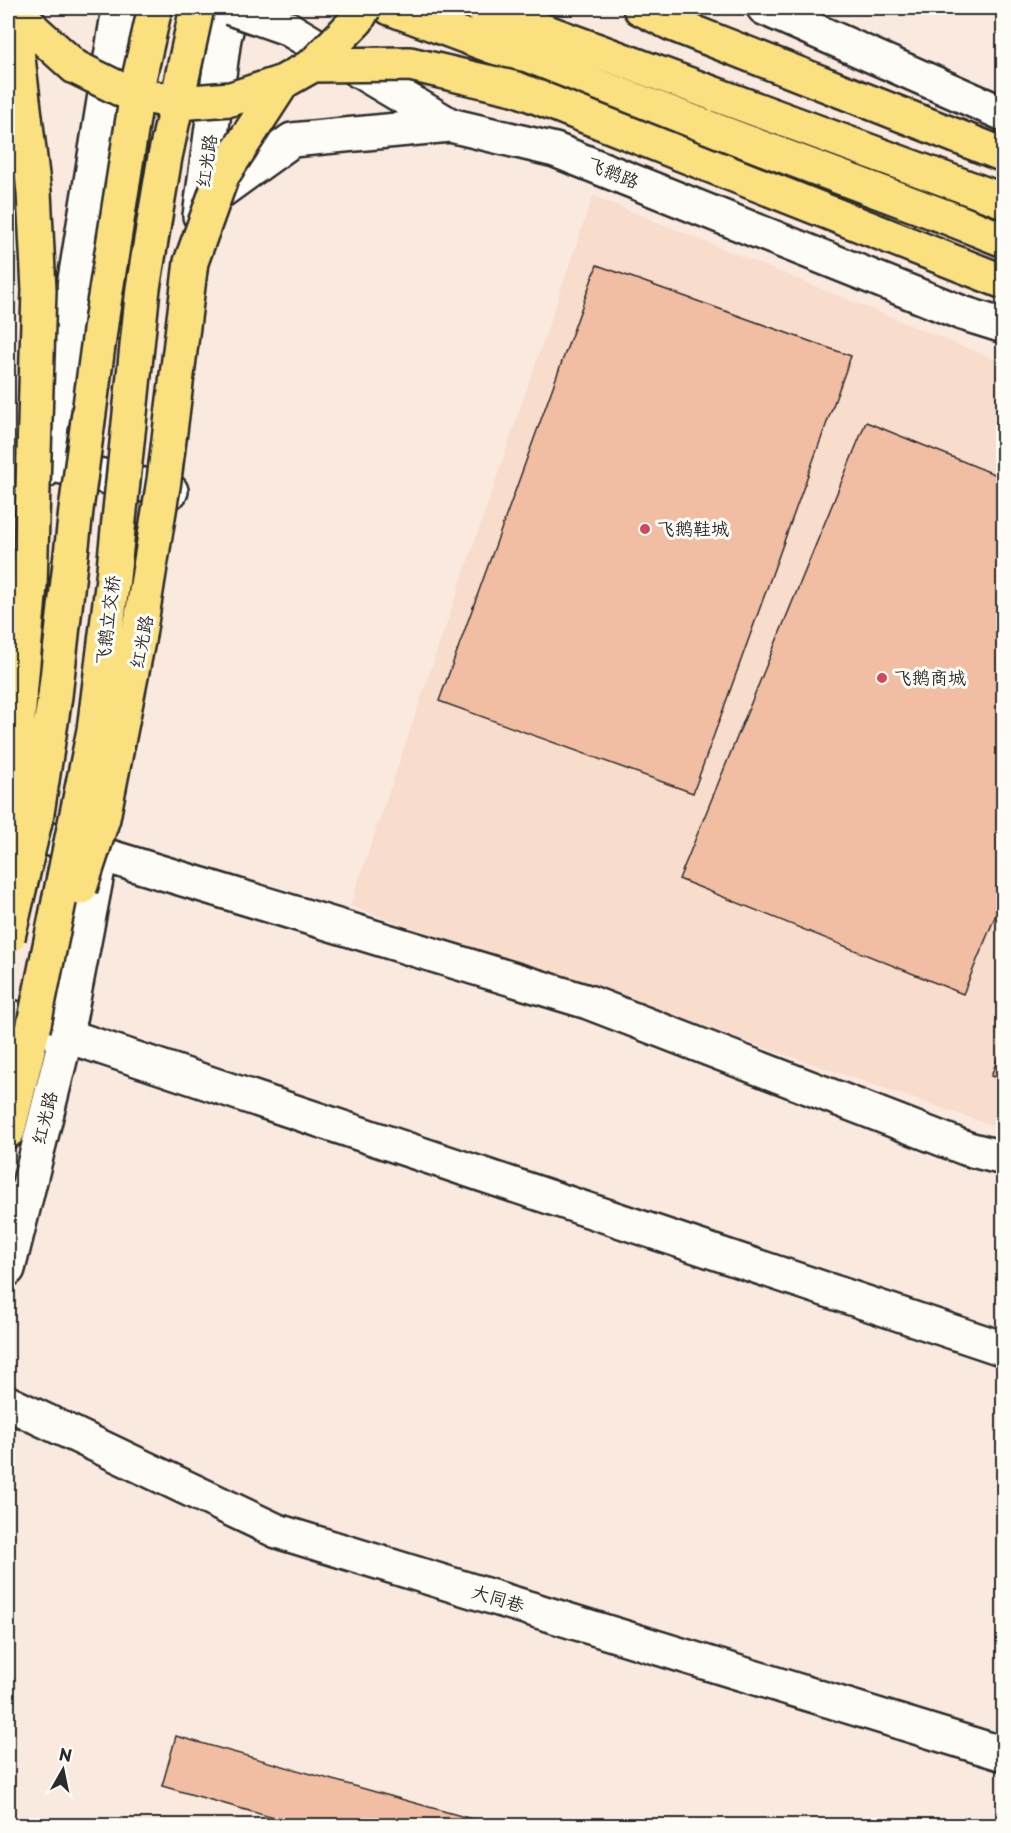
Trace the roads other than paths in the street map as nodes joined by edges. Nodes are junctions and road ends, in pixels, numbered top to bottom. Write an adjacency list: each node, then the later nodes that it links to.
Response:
1 (12, 8): 25 (main road, bridge)
2 (17, 8): 13 (main road, bridge)
3 (119, 8): 22 (street)
4 (155, 8): 27 (main road, bridge)
5 (197, 8): 28 (main road, 飞鹅立交桥, bridge)
6 (231, 8): 15 (street, 飞鹅路, bridge); 18 (street, 红光路)
7 (364, 8): 12 (main road, bridge)
8 (390, 8): 19 (main road)
9 (482, 8): 17 (main road)
10 (640, 8): 16 (main road)
11 (764, 8): 14 (street)
12 (313, 65): 13 (main road, bridge); 20 (main road, bridge)
13 (283, 82): 28 (main road, bridge)
14 (1004, 114)
15 (450, 125): 18 (street); 21 (street, 飞鹅路)
16 (1004, 155)
17 (1004, 201)
18 (201, 206): 23 (street, 红光路)
19 (1004, 240)
20 (1004, 282)
21 (1004, 326)
22 (45, 464): 23 (street); 24 (street)
23 (171, 491): 26 (street, 红光路)
24 (8, 698)
25 (8, 828): 26 (street)
26 (101, 854): 29 (street, 红光路); 31 (street)
27 (8, 937)
28 (20, 1023): 29 (street); 30 (main road, 飞鹅立交桥)
29 (66, 1036): 32 (street, 红光路); 33 (street)
30 (8, 1131)
31 (1004, 1158)
32 (8, 1269)
33 (1004, 1349)
34 (8, 1403): 35 (street, 大同巷)
35 (1004, 1754)

